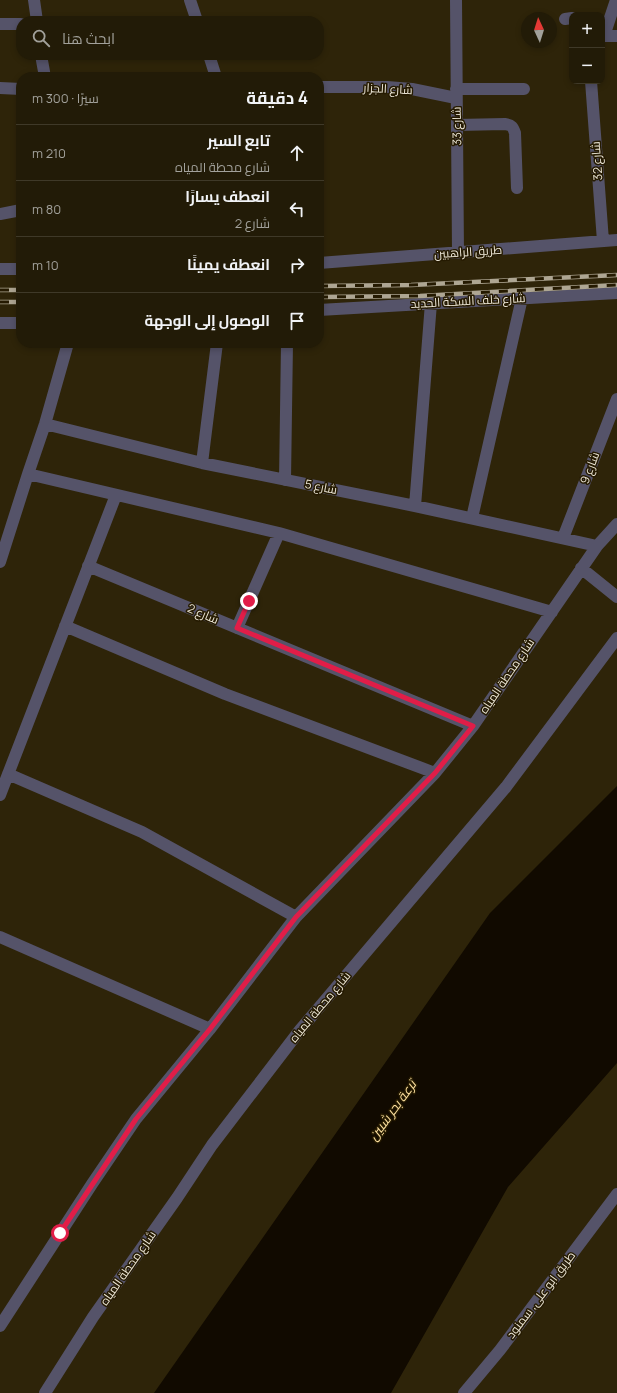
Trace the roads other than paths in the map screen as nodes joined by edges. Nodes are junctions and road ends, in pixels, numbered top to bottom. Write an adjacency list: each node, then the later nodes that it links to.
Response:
1 (34, 0): 5 (street)
2 (190, 0): 6 (street)
3 (456, 0): 21 (street, شارع 33)
4 (616, 0): 7 (street)
5 (36, 16)
6 (195, 16)
7 (606, 17)
8 (0, 24): 9 (street)
9 (16, 24)
10 (605, 36): 11 (street)
11 (617, 36)
12 (42, 60): 14 (street)
13 (211, 60): 15 (street)
14 (43, 72)
15 (214, 72)
16 (591, 84): 27 (street, شارع 32)
17 (324, 87): 21 (street, شارع الجزار)
18 (0, 88): 19 (street)
19 (16, 89)
20 (524, 89): 21 (street, شارع الجزار)
21 (456, 94): 22 (street, شارع 33)
22 (457, 125): 23 (street); 28 (street, شارع 33)
23 (516, 188)
24 (16, 211): 25 (street)
25 (0, 214)
26 (617, 240): 27 (street, طريق الراهبين)
27 (603, 241): 28 (street, طريق الراهبين)
28 (458, 253): 29 (street, طريق الراهبين)
29 (324, 263)
30 (0, 269): 31 (street)
31 (16, 269)
32 (617, 293): 33 (street, شارع خلف السكة الحديد)
33 (522, 298): 34 (street, شارع خلف السكة الحديد); 48 (street)
34 (431, 303): 35 (street, شارع خلف السكة الحديد); 47 (street)
35 (324, 310)
36 (0, 323): 37 (street)
37 (16, 323)
38 (67, 348): 42 (street)
39 (216, 348): 43 (street)
40 (287, 348): 45 (street)
41 (617, 399): 51 (street, شارع 9)
42 (45, 424): 43 (street, شارع 5); 44 (street)
43 (202, 463): 45 (street, شارع 5)
44 (28, 474): 46 (street); 53 (street)
45 (285, 480): 47 (street, شارع 5)
46 (116, 495): 50 (street); 54 (street)
47 (416, 506): 48 (street, شارع 5)
48 (472, 518): 51 (street, شارع 5)
49 (617, 524): 52 (street, شارع محطة المياه)
50 (279, 534): 57 (street); 59 (street)
51 (563, 538): 52 (street, شارع 5)
52 (597, 546): 55 (street, شارع محطة المياه)
53 (0, 562)
54 (88, 566): 58 (street); 59 (street, شارع 2)
55 (581, 568): 56 (street); 57 (street, شارع محطة المياه)
56 (617, 597)
57 (552, 612): 61 (street, شارع محطة المياه)
58 (65, 626): 62 (street); 63 (street)
59 (237, 628): 61 (street, شارع 2)
60 (617, 638): 70 (street, شارع محطة المياه)
61 (473, 726): 62 (street, شارع محطة المياه)
62 (435, 773): 65 (street, شارع محطة المياه)
63 (8, 774): 64 (street); 65 (street)
64 (0, 795)
65 (296, 917): 67 (street, شارع محطة المياه)
66 (0, 937): 67 (street)
67 (210, 1029): 69 (street, شارع محطة المياه)
68 (617, 1194): 71 (street, طريق ابو على, سمنود)
69 (0, 1326)
70 (45, 1393)
71 (464, 1393)

